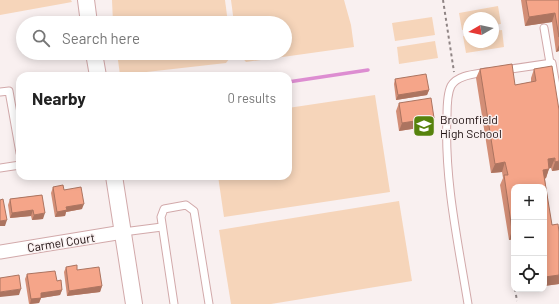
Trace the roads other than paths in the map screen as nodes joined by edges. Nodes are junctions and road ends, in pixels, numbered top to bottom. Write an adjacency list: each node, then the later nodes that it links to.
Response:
1 (86, 0): 2 (street)
2 (88, 16)
3 (544, 28): 5 (lane)
4 (95, 60): 6 (street)
5 (550, 63): 8 (lane); 19 (lane)
6 (97, 72)
7 (0, 92): 9 (lane)
8 (559, 103)
9 (16, 132)
10 (16, 166): 11 (lane)
11 (0, 168)
12 (115, 180): 14 (street)
13 (162, 227): 14 (lane); 17 (lane); 18 (lane)
14 (123, 232): 15 (street, Carmel Court); 16 (street)
15 (0, 252)
16 (134, 304)
17 (174, 304)
18 (209, 304)
19 (468, 304)

